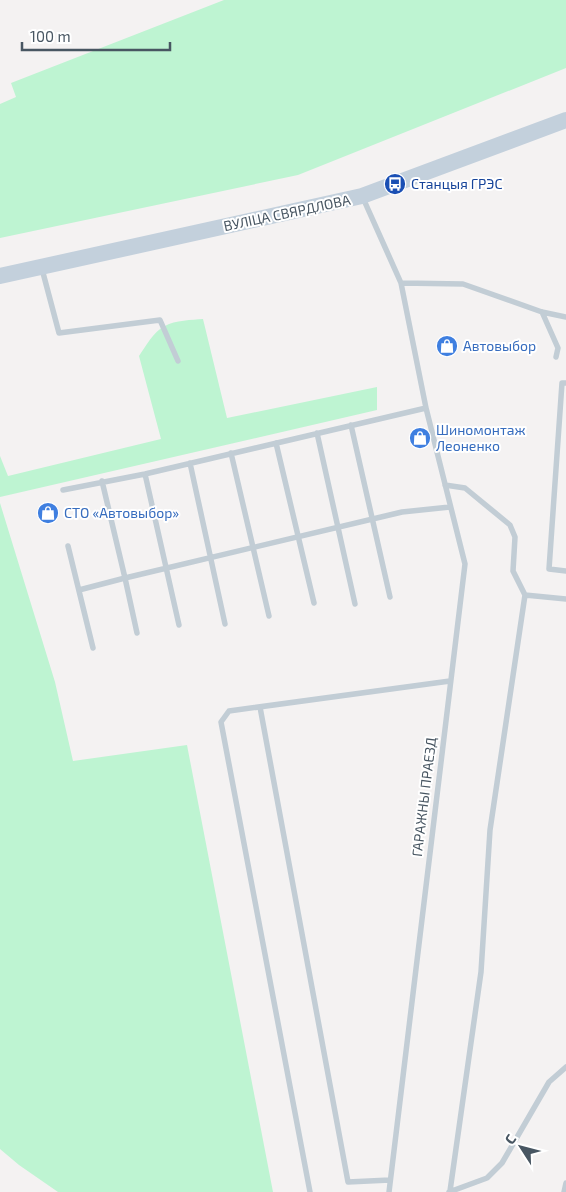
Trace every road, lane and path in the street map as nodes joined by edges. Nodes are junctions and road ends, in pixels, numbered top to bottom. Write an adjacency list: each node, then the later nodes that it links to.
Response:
1 (566, 120): 2 (main road, ВУЛІЦА СВЯРДЛОВА)
2 (362, 196): 3 (main road, ВУЛІЦА СВЯРДЛОВА); 5 (lane, ГАРАЖНЫ ПРАЕЗД)
3 (41, 267): 4 (main road, ВУЛІЦА СВЯРДЛОВА); 11 (lane)
4 (0, 276)
5 (402, 284): 6 (lane); 13 (lane, ГАРАЖНЫ ПРАЕЗД)
6 (542, 312): 7 (lane); 8 (lane)
7 (566, 317)
8 (558, 348): 9 (lane); 10 (lane)
9 (566, 349)
10 (556, 357)
11 (178, 361)
12 (566, 383): 31 (lane)
13 (426, 408): 14 (lane); 21 (lane, ГАРАЖНЫ ПРАЕЗД)
14 (351, 425): 15 (lane); 24 (lane)
15 (317, 433): 16 (lane); 25 (lane)
16 (276, 443): 17 (lane); 26 (lane)
17 (232, 453): 18 (lane); 28 (lane)
18 (190, 463): 19 (lane); 29 (lane)
19 (145, 474): 20 (lane); 30 (lane)
20 (102, 482): 22 (lane); 32 (lane)
21 (445, 485): 23 (lane, ГАРАЖНЫ ПРАЕЗД); 34 (lane)
22 (63, 490)
23 (450, 507): 24 (lane); 44 (lane, ГАРАЖНЫ ПРАЕЗД)
24 (373, 519): 25 (lane); 35 (lane)
25 (338, 527): 26 (lane); 38 (lane)
26 (298, 537): 28 (lane); 37 (lane)
27 (68, 546): 33 (lane)
28 (253, 548): 29 (lane); 39 (lane)
29 (211, 558): 30 (lane); 40 (lane)
30 (166, 568): 32 (lane); 41 (lane)
31 (566, 571)
32 (125, 578): 33 (lane); 42 (lane)
33 (80, 590): 43 (lane)
34 (525, 595): 36 (lane); 51 (lane)
35 (390, 597)
36 (566, 599)
37 (314, 603)
38 (355, 604)
39 (269, 616)
40 (225, 624)
41 (179, 625)
42 (137, 633)
43 (93, 648)
44 (450, 681): 45 (lane); 47 (lane, ГАРАЖНЫ ПРАЕЗД)
45 (260, 707): 47 (lane); 49 (lane)
46 (566, 1066): 51 (lane)
47 (390, 1180): 50 (lane, ГАРАЖНЫ ПРАЕЗД)
48 (566, 1184): 52 (lane)
49 (310, 1192)
50 (389, 1192)
51 (450, 1192)
52 (564, 1192)

